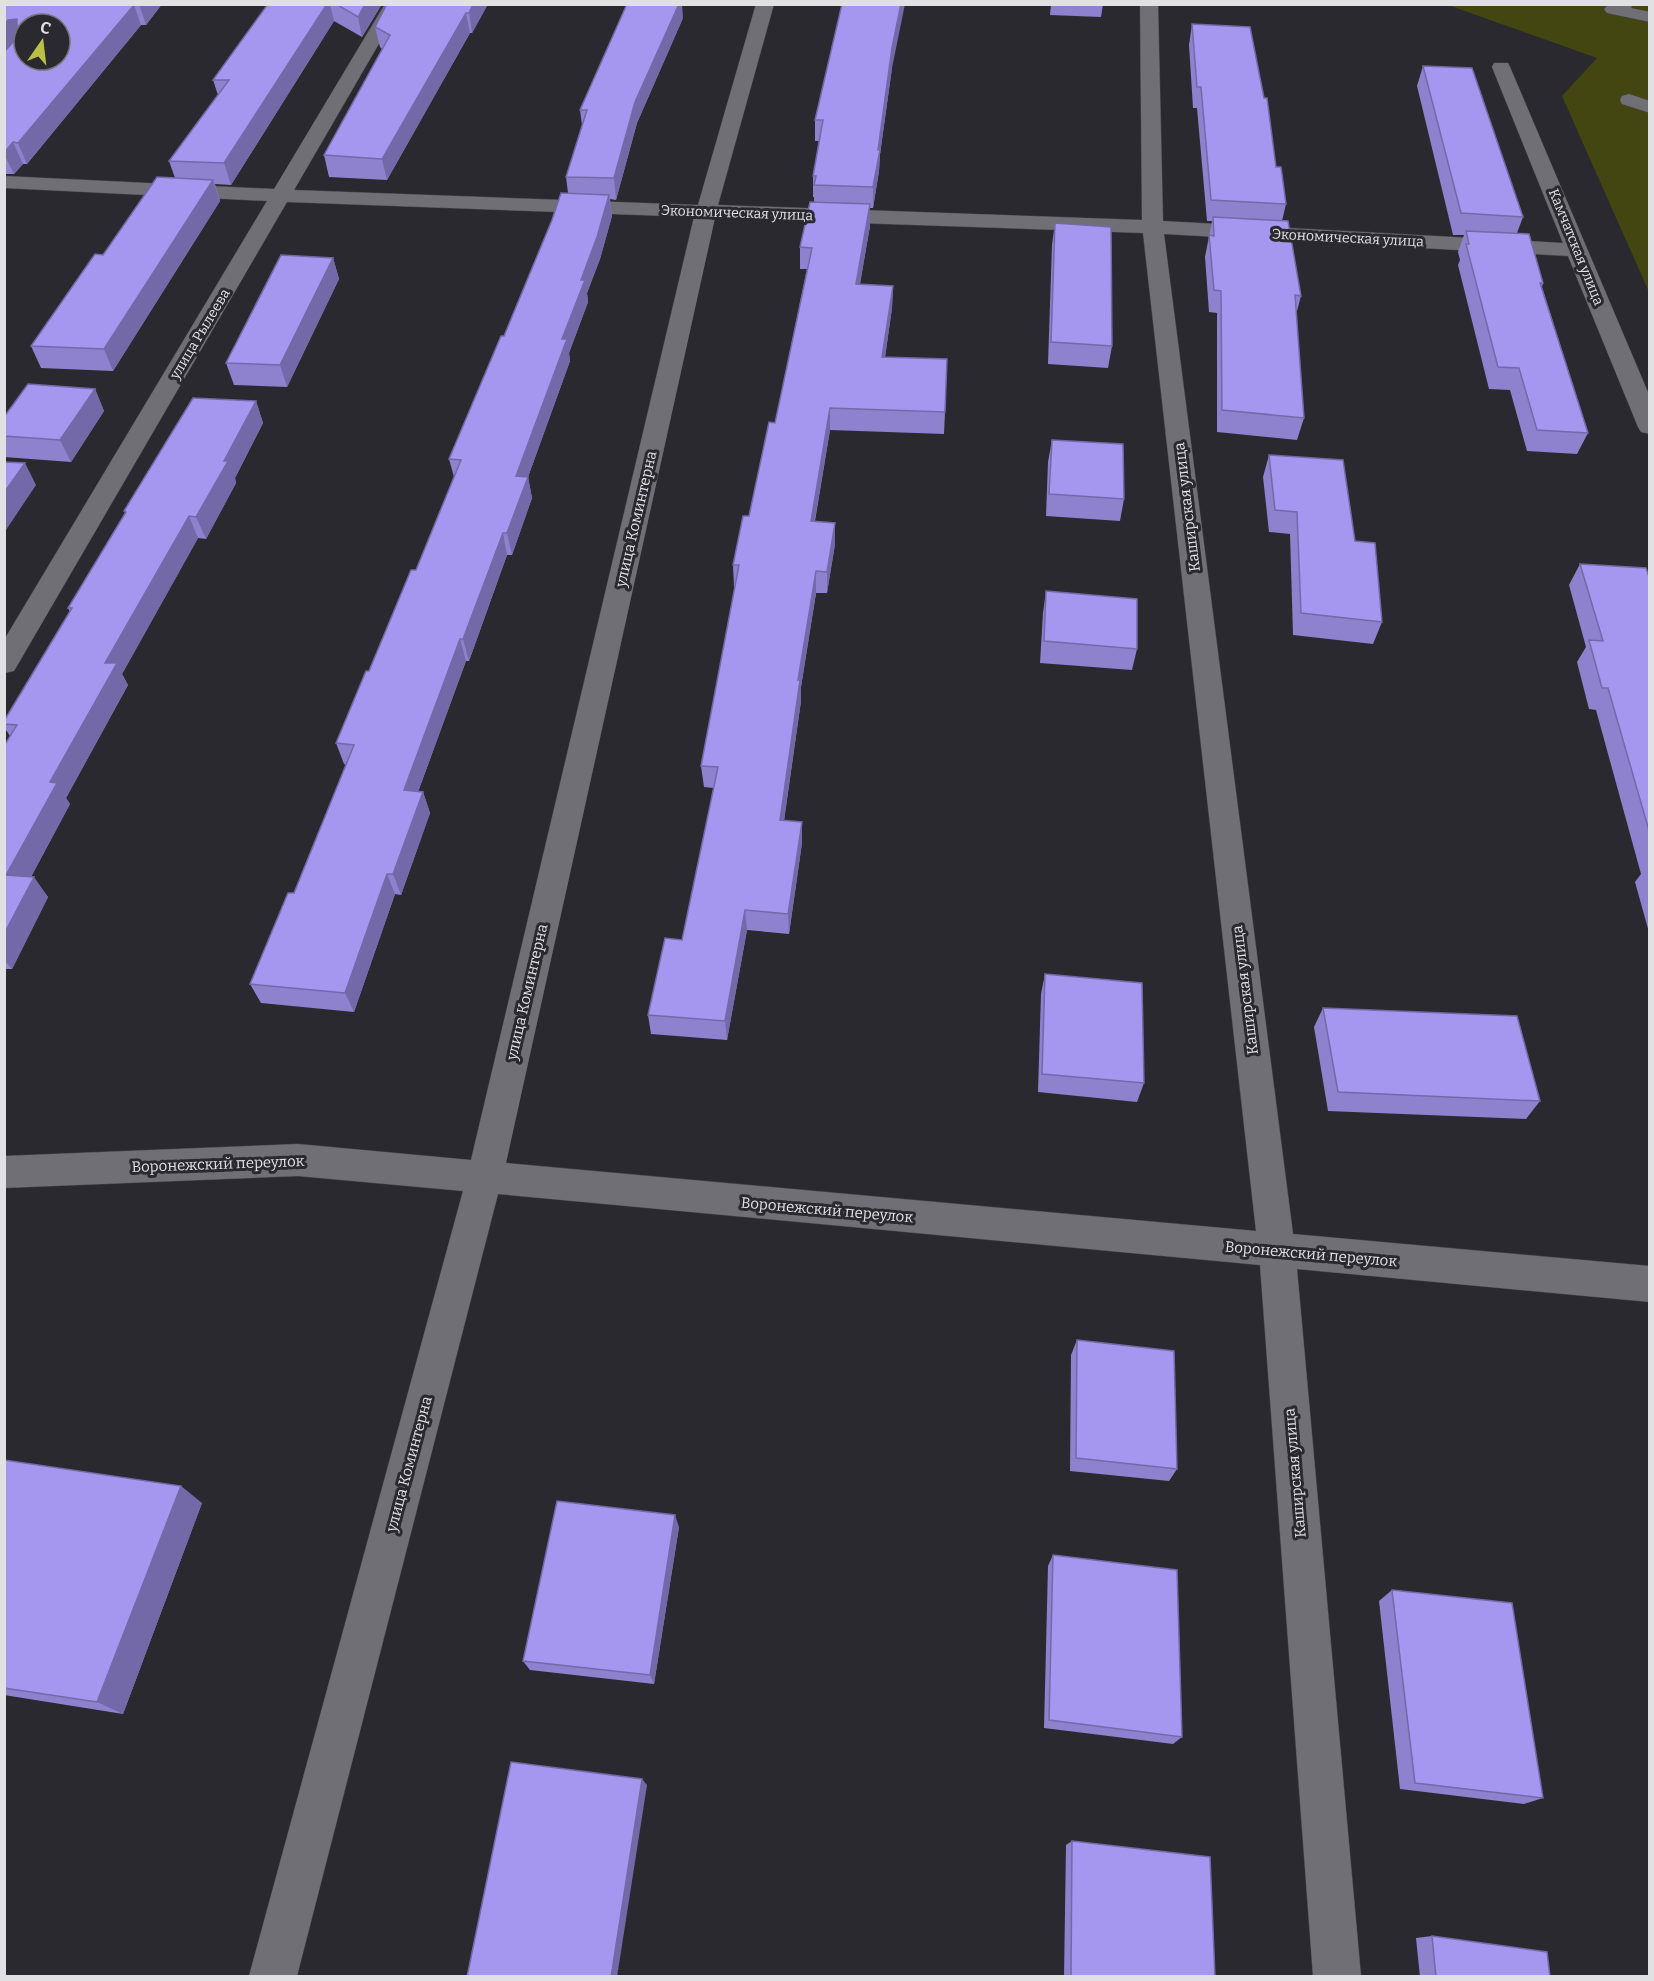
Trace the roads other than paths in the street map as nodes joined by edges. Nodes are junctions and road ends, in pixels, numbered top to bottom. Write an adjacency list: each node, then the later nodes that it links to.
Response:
1 (394, 4): 10 (street, улица Рылеева)
2 (765, 4): 11 (street, улица Коминтерна)
3 (1149, 4): 12 (street, Каширская улица)
4 (1612, 6): 5 (street)
5 (1650, 17)
6 (1501, 67): 13 (street, Камчатская улица)
7 (1629, 100): 8 (street)
8 (1650, 107)
9 (4, 182): 10 (street, Экономическая улица)
10 (282, 196): 11 (street, Экономическая улица); 15 (street, улица Рылеева)
11 (706, 212): 12 (street, Экономическая улица); 17 (street, улица Коминтерна)
12 (1153, 227): 13 (street, Экономическая улица); 18 (street, Каширская улица)
13 (1577, 250): 14 (street, Камчатская улица)
14 (1650, 427)
15 (4, 664)
16 (4, 1172): 17 (street, Воронежский переулок)
17 (484, 1179): 18 (street, Воронежский переулок); 20 (street, улица Коминтерна)
18 (1277, 1251): 19 (street, Воронежский переулок); 21 (street, Каширская улица)
19 (1650, 1284)
20 (273, 1977)
21 (1337, 1977)

